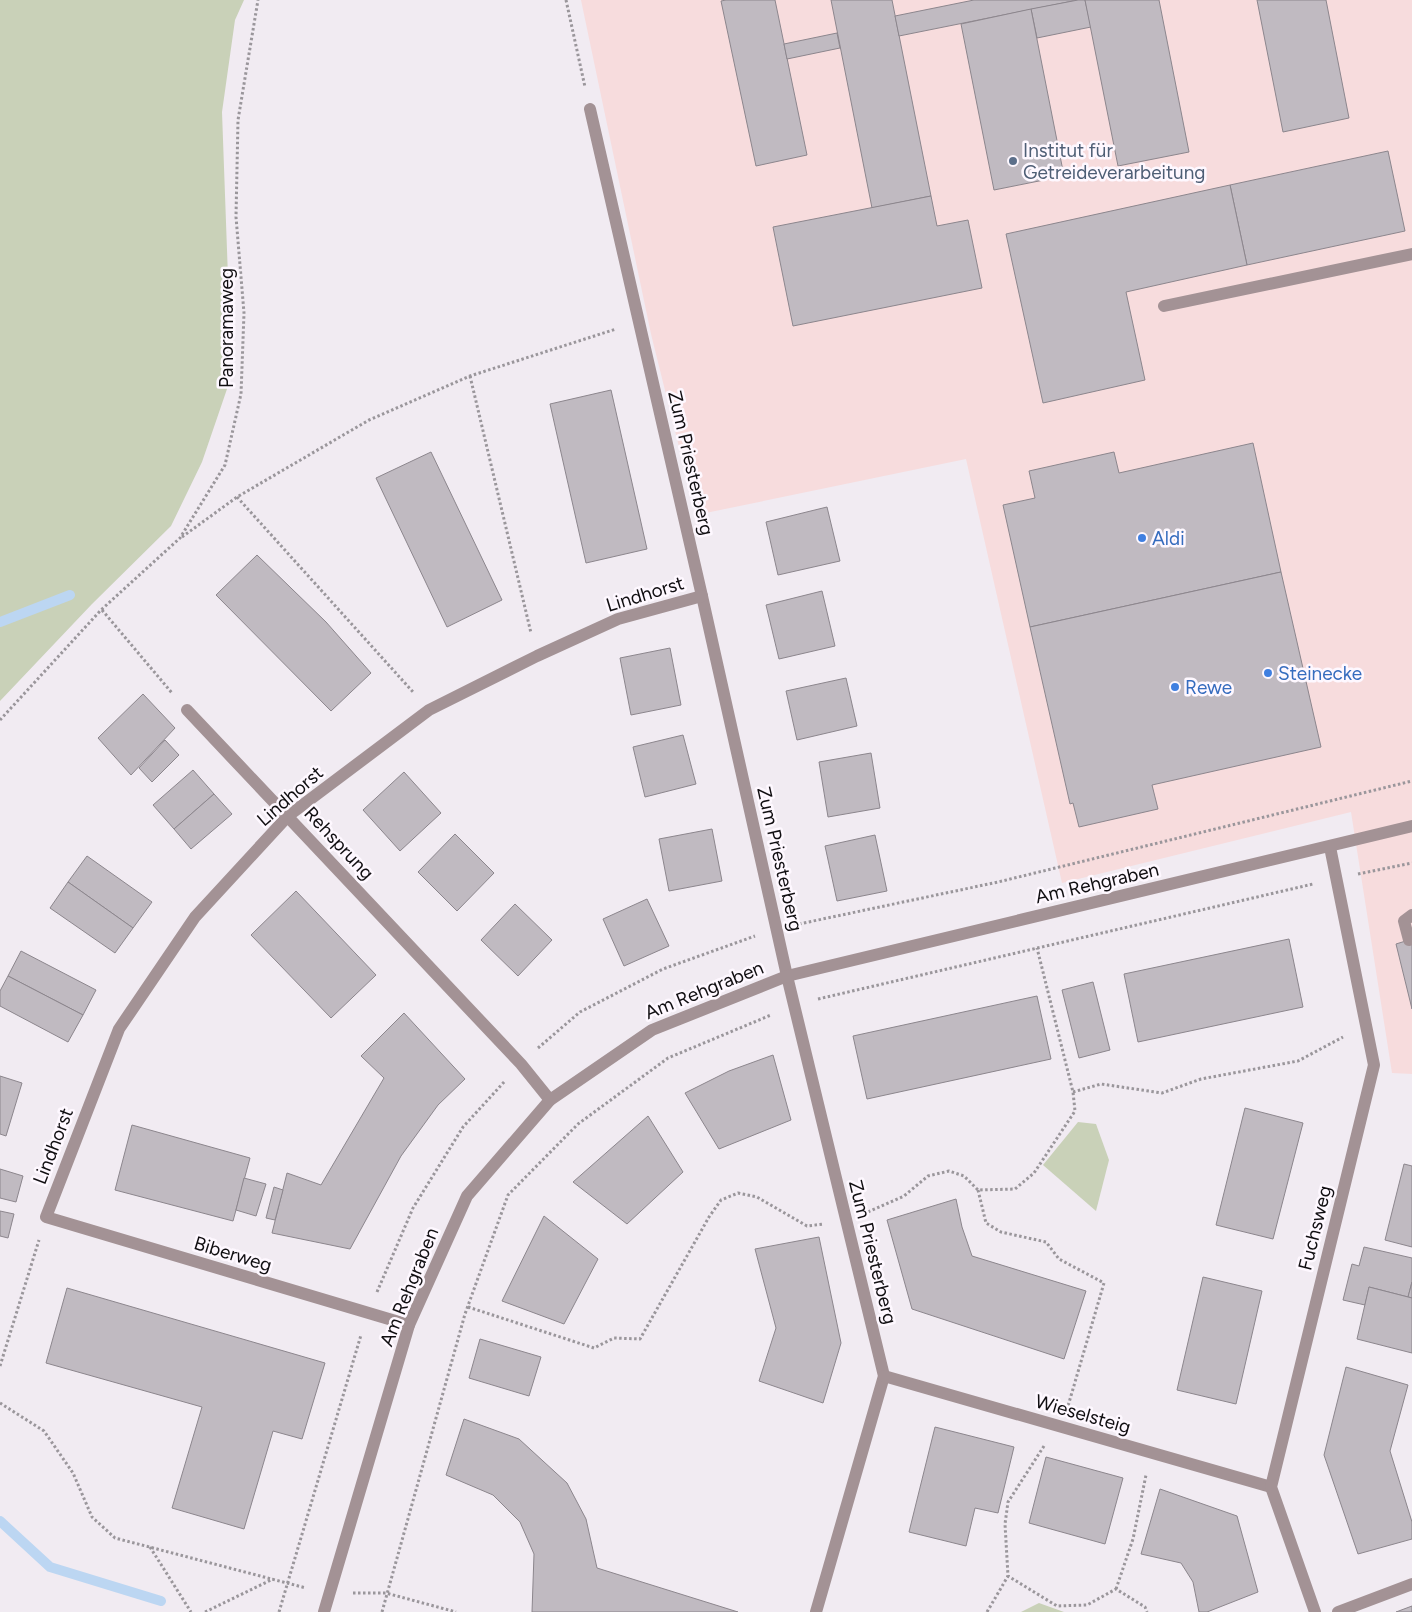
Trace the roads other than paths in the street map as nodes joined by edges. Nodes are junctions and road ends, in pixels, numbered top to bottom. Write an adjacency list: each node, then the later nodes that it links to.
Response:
1 (590, 109): 4 (street, Zum Priesterberg)
2 (1412, 254): 3 (street)
3 (1164, 306)
4 (702, 596): 6 (street, Lindhorst); 11 (street, Zum Priesterberg)
5 (187, 710): 6 (street, Rehsprung)
6 (288, 816): 12 (street, Rehsprung); 13 (street, Lindhorst)
7 (1412, 826): 8 (street, Am Rehgraben)
8 (1330, 847): 11 (street, Am Rehgraben); 16 (street, Fuchsweg)
9 (1412, 915): 10 (street)
10 (1409, 940)
11 (787, 976): 12 (street, Am Rehgraben); 15 (street, Zum Priesterberg)
12 (550, 1100): 14 (street, Am Rehgraben)
13 (46, 1217): 14 (street, Biberweg)
14 (409, 1325): 18 (street, Am Rehgraben)
15 (884, 1376): 16 (street, Wieselsteig); 19 (street, Zum Priesterberg)
16 (1271, 1487): 20 (street)
17 (1412, 1584): 21 (street)
18 (324, 1612)
19 (816, 1612)
20 (1315, 1612)
21 (1338, 1612)

